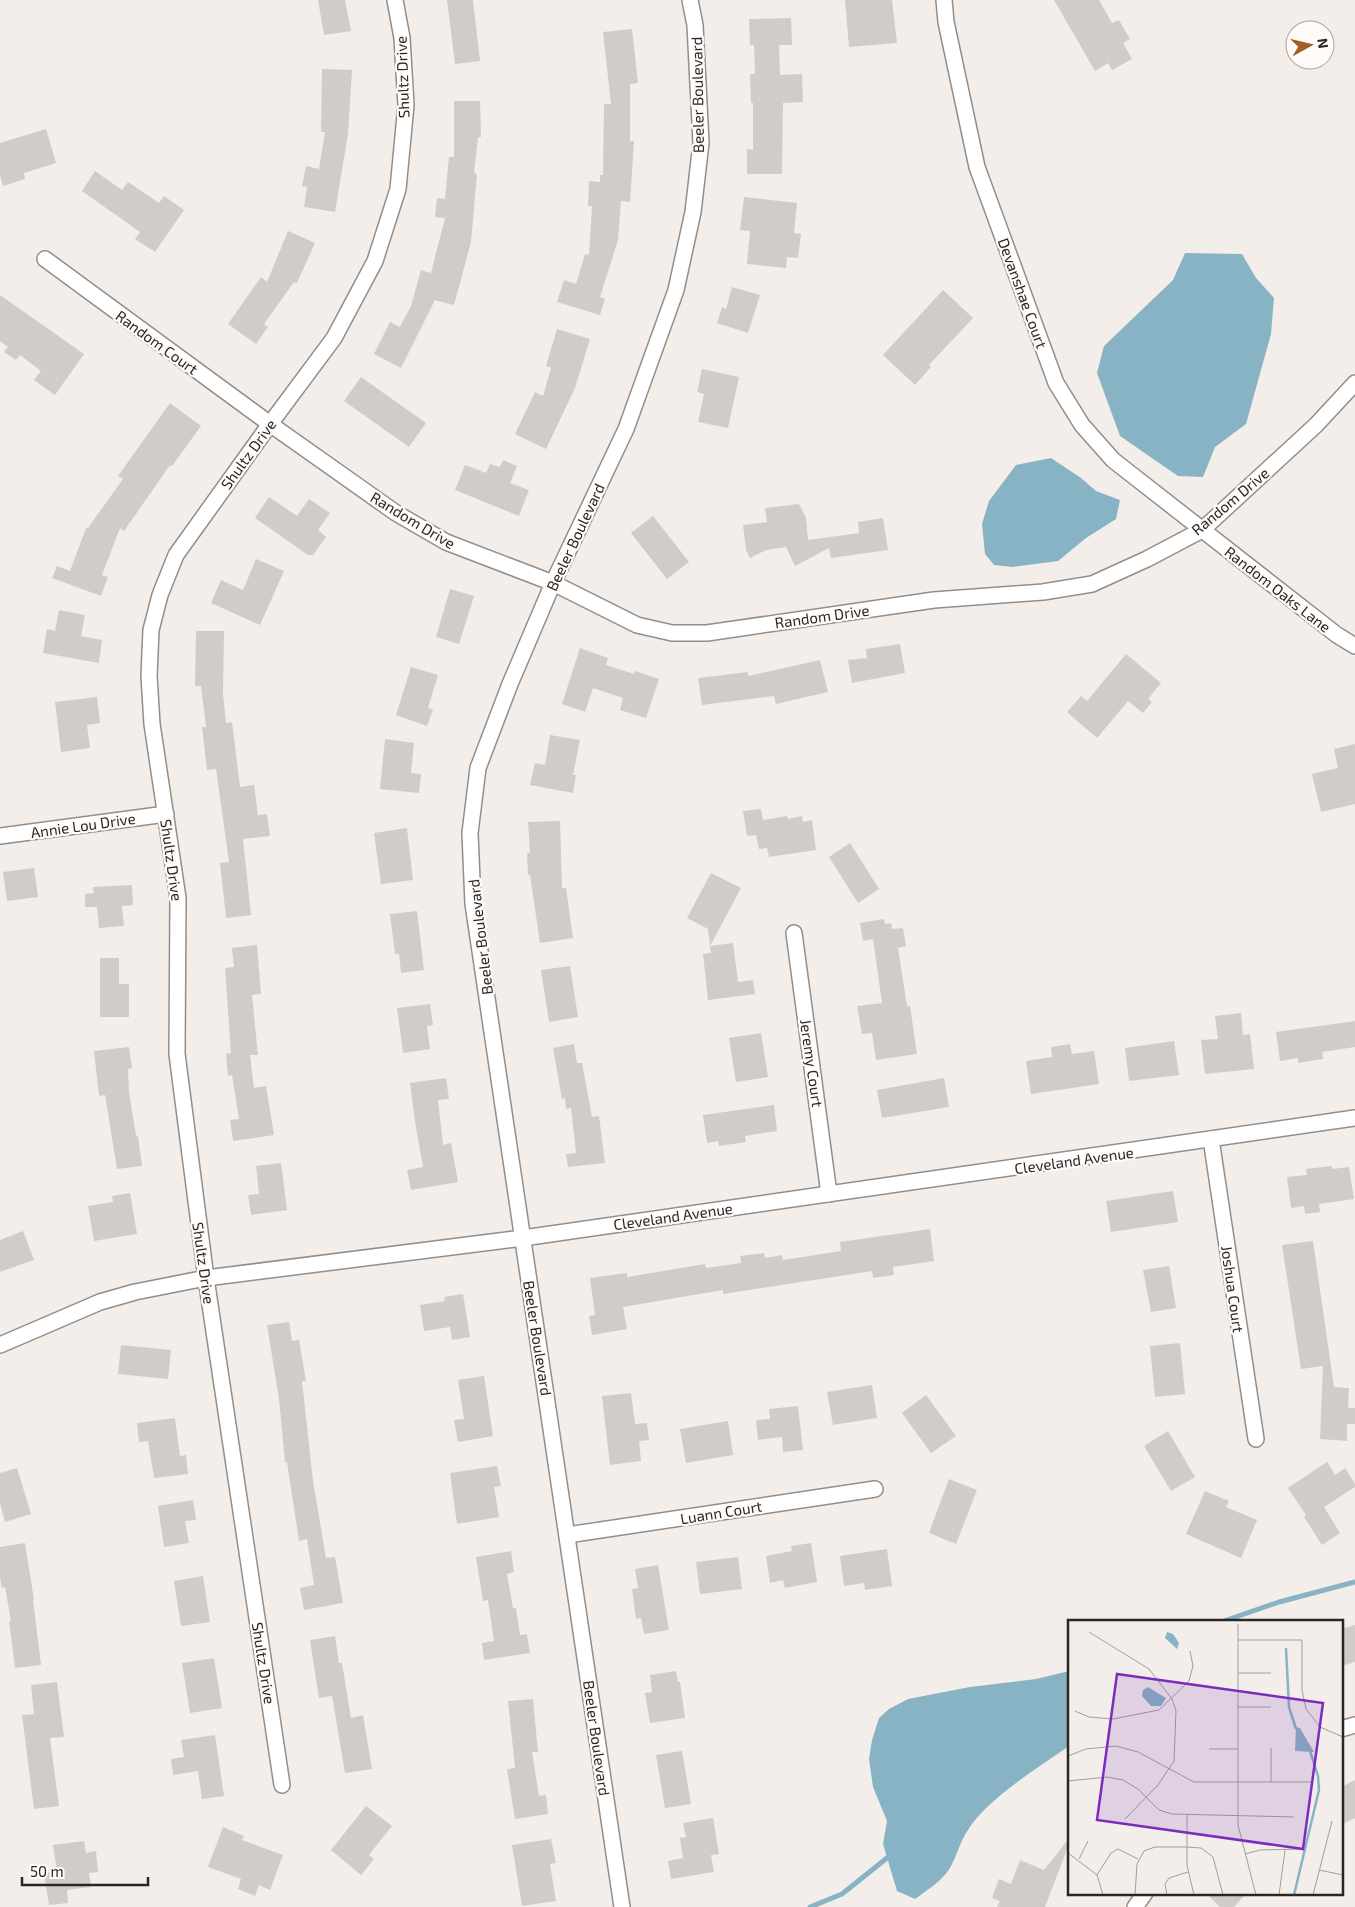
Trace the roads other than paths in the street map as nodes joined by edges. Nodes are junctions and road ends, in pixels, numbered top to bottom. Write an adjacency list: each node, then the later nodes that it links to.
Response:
1 (395, 0): 6 (street, Shultz Drive)
2 (690, 0): 8 (street, Beeler Boulevard)
3 (944, 0): 7 (street, Devanshae Court)
4 (45, 259): 6 (street, Random Court)
5 (1355, 383): 7 (street, Random Drive)
6 (270, 424): 8 (street, Random Drive); 10 (street, Shultz Drive)
7 (1202, 530): 8 (street, Random Drive); 9 (street, Random Oaks Lane)
8 (553, 583): 16 (street, Beeler Boulevard)
9 (1355, 646)
10 (166, 814): 11 (street, Annie Lou Drive); 17 (street, Shultz Drive)
11 (0, 836)
12 (794, 933): 15 (street, Jeremy Court)
13 (1355, 1118): 14 (street, Cleveland Avenue)
14 (1211, 1139): 15 (street, Cleveland Avenue); 19 (street, Joshua Court)
15 (829, 1194): 16 (street, Cleveland Avenue)
16 (523, 1238): 17 (street, Cleveland Avenue); 21 (street, Beeler Boulevard)
17 (206, 1278): 18 (street, Cleveland Avenue); 24 (street, Shultz Drive)
18 (0, 1345)
19 (1256, 1439)
20 (875, 1489): 21 (street, Luann Court)
21 (568, 1535): 26 (street, Beeler Boulevard)
22 (1355, 1725): 23 (street)
23 (1342, 1729)
24 (282, 1784)
25 (1144, 1894): 27 (street)
26 (622, 1907)
27 (1135, 1907)

